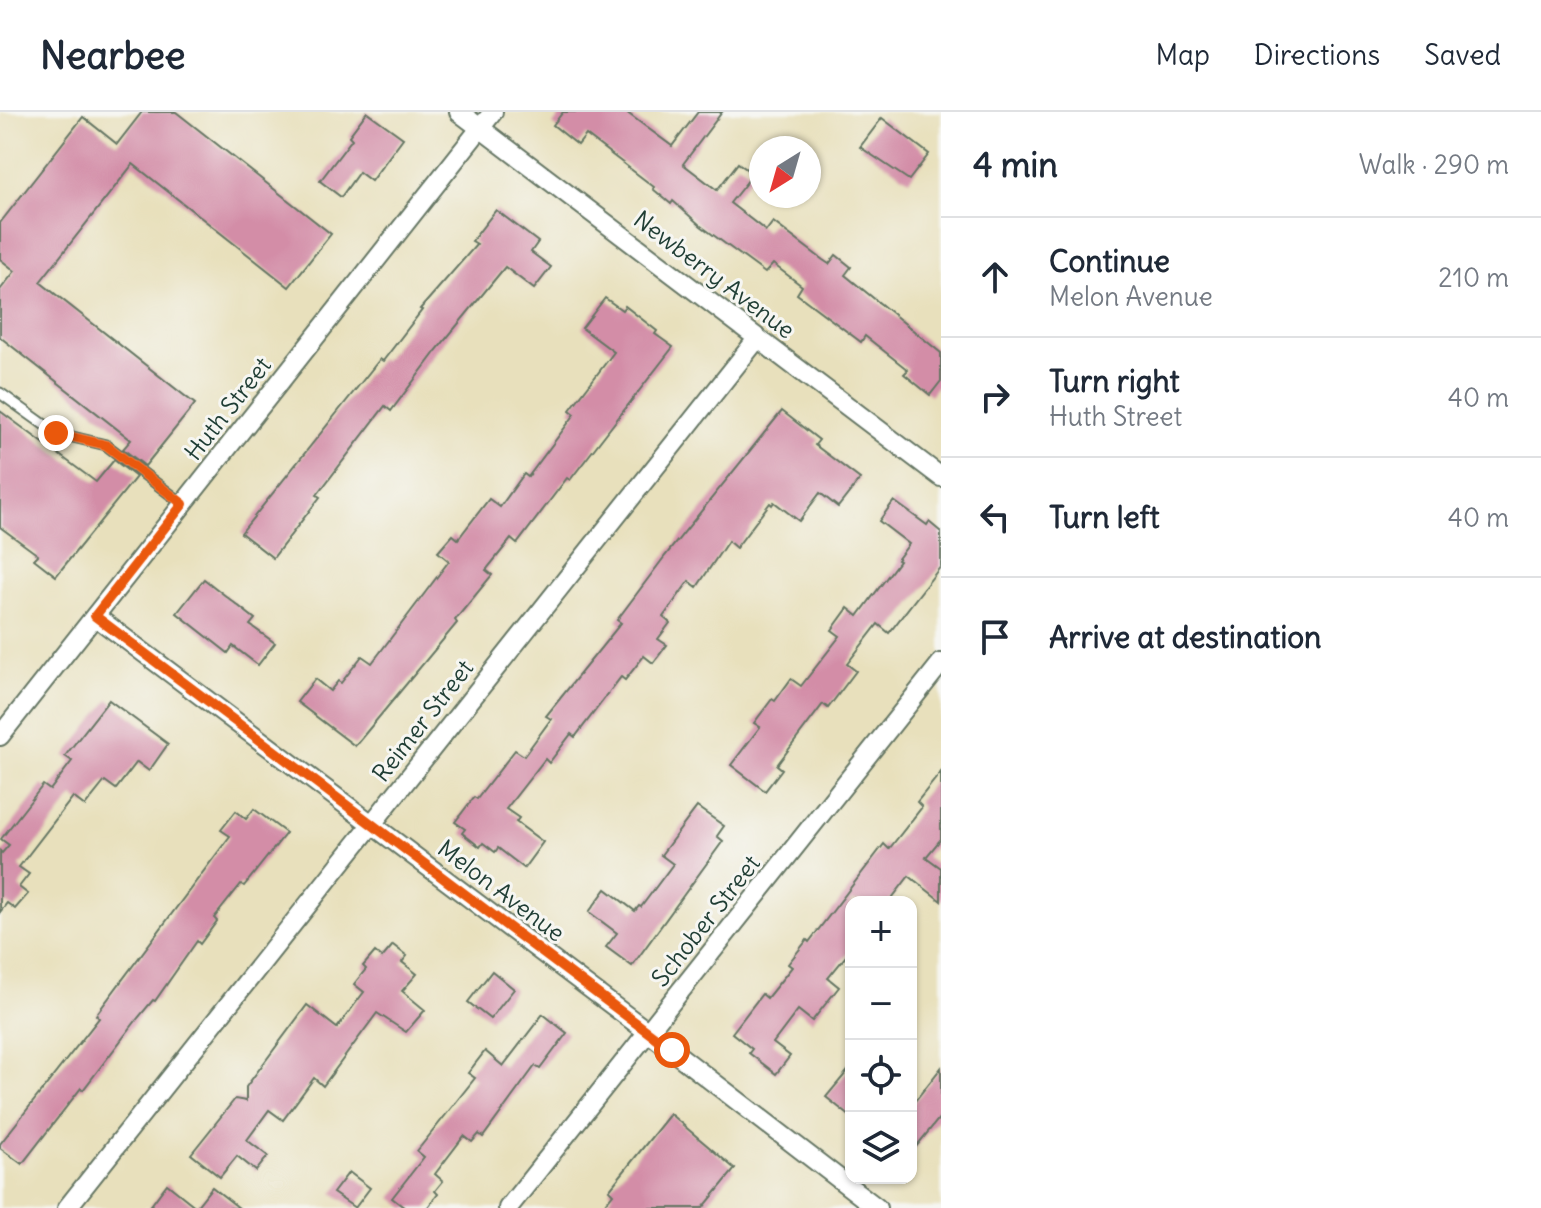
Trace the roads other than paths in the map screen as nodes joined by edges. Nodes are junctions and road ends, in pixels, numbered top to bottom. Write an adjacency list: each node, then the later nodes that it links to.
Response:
1 (459, 112): 3 (street, Newberry Avenue)
2 (493, 112): 3 (street, Huth Street)
3 (481, 129): 4 (street, Newberry Avenue); 7 (street, Huth Street)
4 (757, 339): 6 (street, Newberry Avenue); 11 (street, Reimer Street)
5 (0, 393): 7 (lane)
6 (941, 477)
7 (183, 504): 8 (street, Huth Street)
8 (95, 616): 10 (street, Huth Street); 11 (street, Melon Avenue)
9 (941, 663): 12 (street, Schober Street)
10 (0, 736)
11 (372, 824): 12 (street, Melon Avenue); 13 (street, Reimer Street)
12 (648, 1032): 14 (street, Schober Street); 15 (street, Melon Avenue)
13 (67, 1208)
14 (508, 1208)
15 (877, 1208)

